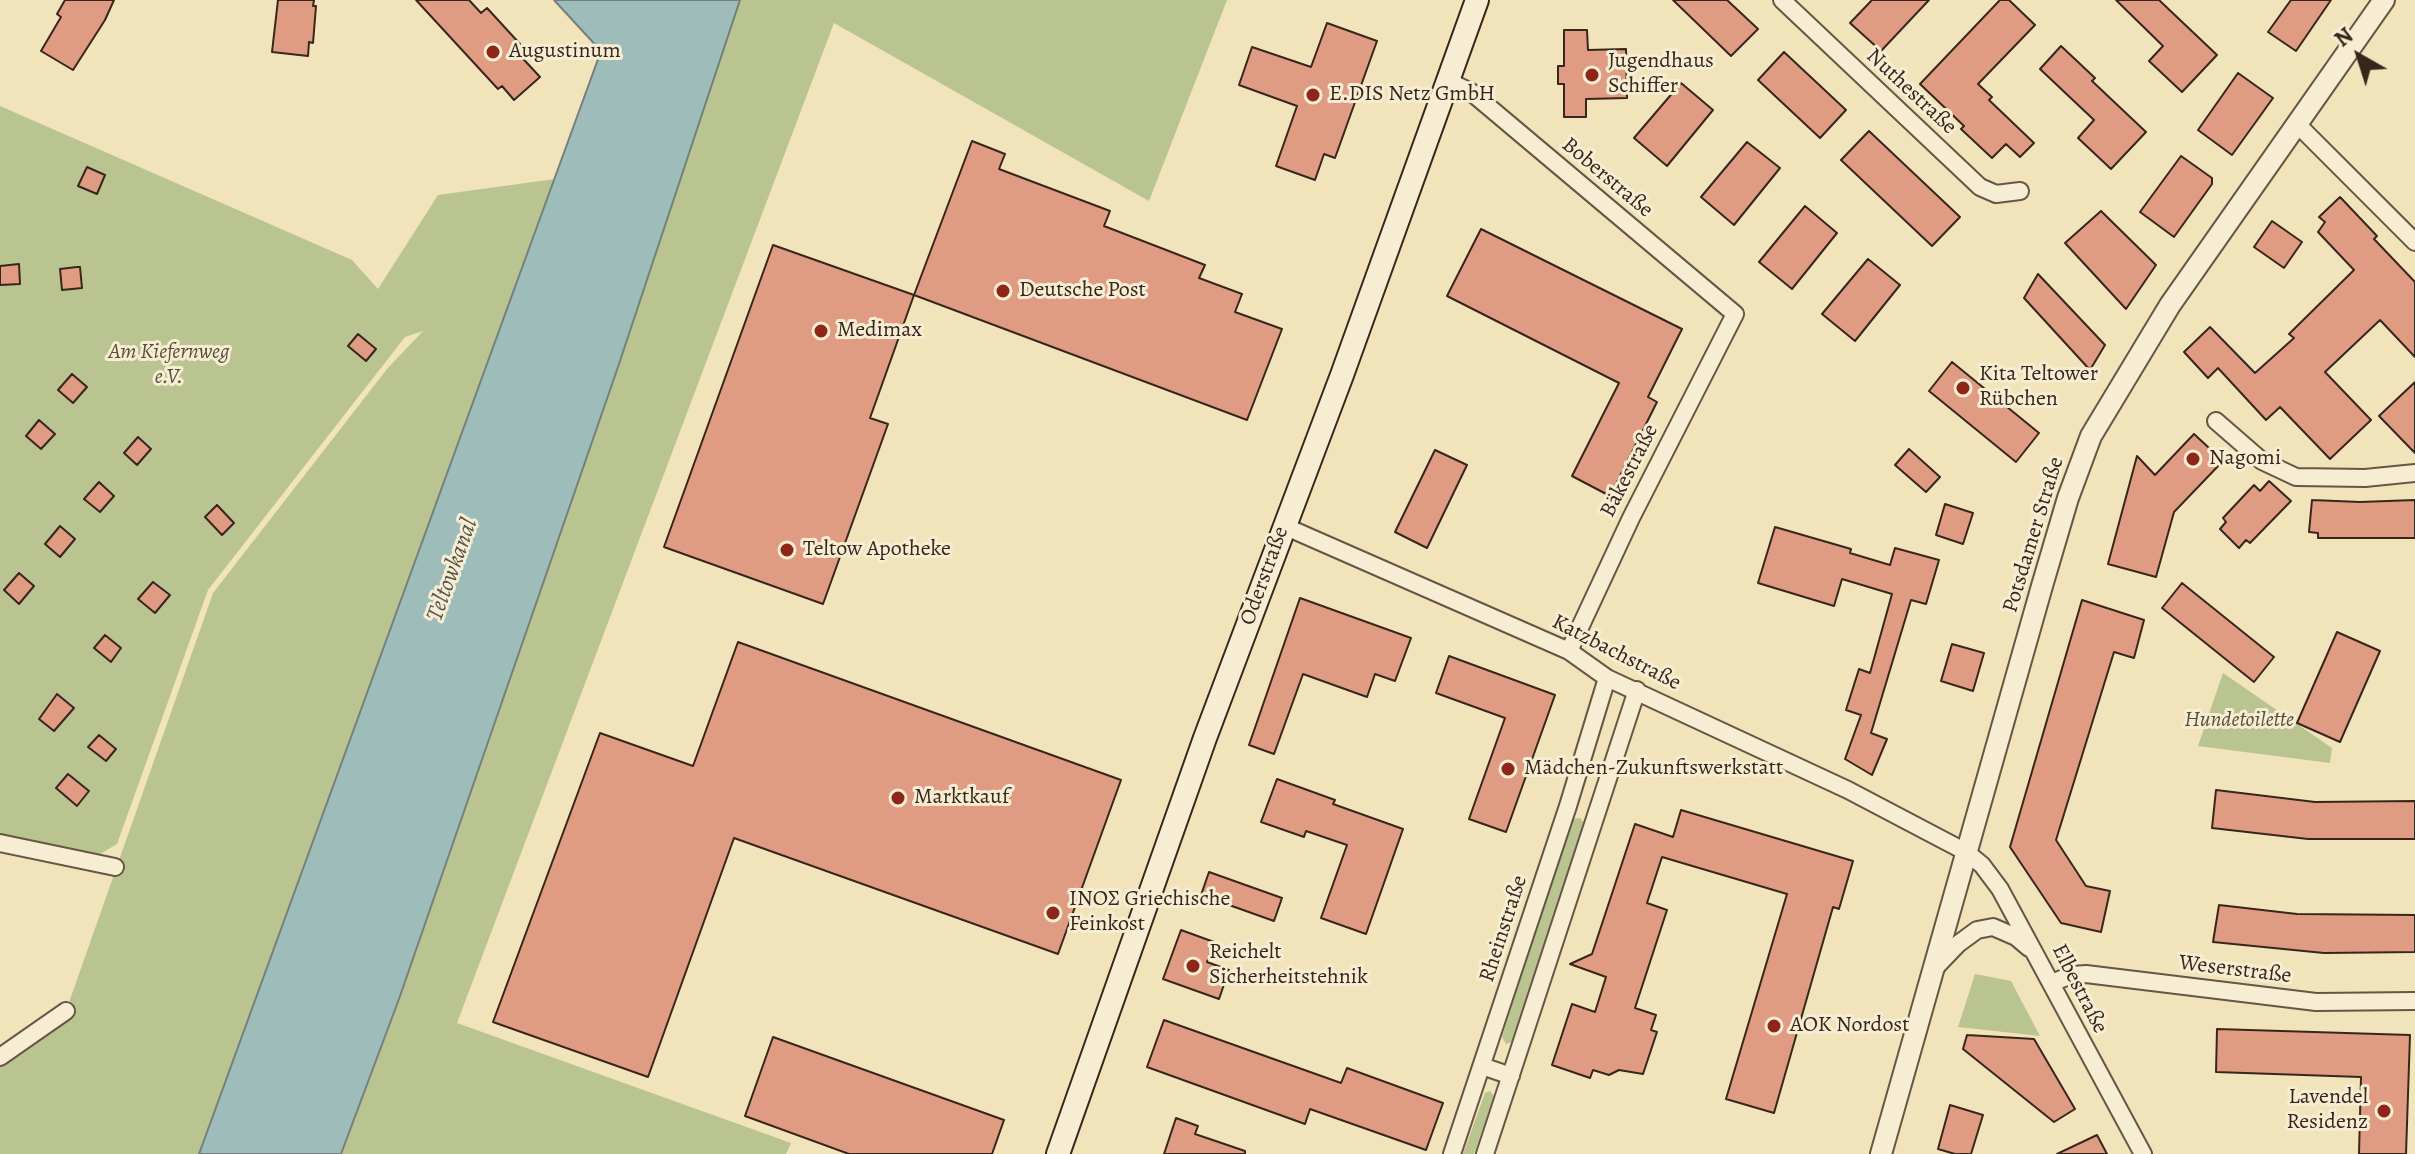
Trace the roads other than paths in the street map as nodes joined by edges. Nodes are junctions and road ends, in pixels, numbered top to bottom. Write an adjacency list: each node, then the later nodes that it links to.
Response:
1 (1477, 0): 4 (main road, Oderstraße)
2 (1782, 0): 6 (street, Nuthestraße)
3 (2384, 0): 5 (street, Potsdamer Straße)
4 (1448, 81): 8 (street, Boberstraße); 11 (main road, Oderstraße)
5 (2296, 123): 7 (street); 18 (street, Potsdamer Straße)
6 (2020, 191)
7 (2415, 242)
8 (1735, 314): 12 (street, Bäkestraße)
9 (2216, 421): 10 (street)
10 (2415, 473)
11 (1284, 526): 12 (street, Katzbachstraße); 28 (main road, Oderstraße)
12 (1569, 651): 13 (street, Katzbachstraße)
13 (1607, 678): 14 (street, Katzbachstraße); 15 (street, Rheinstraße)
14 (1637, 690): 16 (street); 18 (street, Katzbachstraße)
15 (1568, 806): 16 (street); 26 (street, Rheinstraße)
16 (1598, 816): 27 (street)
17 (0, 843): 19 (street)
18 (1966, 852): 20 (street, Elbestraße); 21 (street, Potsdamer Straße)
19 (115, 867)
20 (2036, 954): 21 (street); 22 (street, Elbestraße)
21 (1933, 971): 31 (street, Potsdamer Straße)
22 (2051, 983): 23 (street, Weserstraße); 32 (street, Elbestraße)
23 (2415, 1001)
24 (66, 1011): 25 (street)
25 (0, 1057)
26 (1482, 1066): 27 (street); 29 (street, Rheinstraße)
27 (1511, 1076): 30 (street)
28 (1057, 1153)
29 (1452, 1154)
30 (1485, 1154)
31 (1881, 1154)
32 (2143, 1154)

